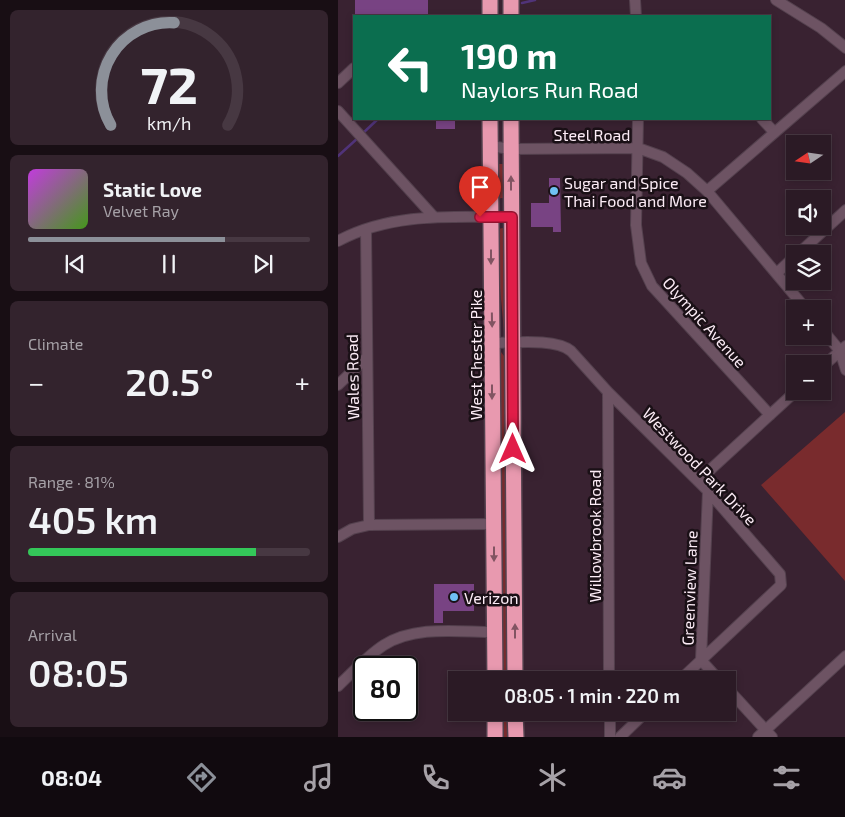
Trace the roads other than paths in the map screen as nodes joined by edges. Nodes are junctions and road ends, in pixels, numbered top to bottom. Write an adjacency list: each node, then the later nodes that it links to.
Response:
1 (490, 0): 5 (highway)
2 (511, 0): 6 (highway)
3 (635, 0): 7 (street)
4 (776, 0): 8 (street)
5 (490, 15)
6 (511, 15)
7 (636, 15)
8 (846, 48)
9 (353, 69): 11 (street)
10 (846, 71): 17 (street)
11 (338, 83)
12 (338, 111): 23 (street)
13 (490, 120): 18 (highway, West Chester Pike)
14 (511, 120): 20 (highway)
15 (638, 120): 19 (street, Olympic Avenue)
16 (763, 120): 17 (street)
17 (774, 132): 21 (street)
18 (490, 146): 20 (street, Steel Road); 24 (highway, West Chester Pike)
19 (638, 148): 20 (street, Steel Road); 21 (street, Steel Road); 42 (street, Olympic Avenue)
20 (511, 149): 25 (highway, one-way to 20)
21 (707, 190): 30 (street, Steel Road)
22 (846, 210): 28 (street)
23 (434, 217): 24 (street); 26 (street)
24 (491, 217): 25 (street); 33 (highway, West Chester Pike, one-way to 33)
25 (512, 217): 34 (highway)
26 (366, 229): 27 (street); 36 (street, Wales Road)
27 (338, 242)
28 (808, 245)
29 (786, 265): 30 (street)
30 (777, 273): 31 (street, Steel Road)
31 (799, 300)
32 (831, 338): 35 (street)
33 (492, 343): 34 (street, Westwood Park Drive); 45 (highway, West Chester Pike, one-way to 45)
34 (512, 343): 40 (street, Westwood Park Drive); 52 (highway, one-way to 34)
35 (842, 348): 37 (street); 38 (street)
36 (367, 357): 39 (street); 46 (street, Wales Road)
37 (831, 358)
38 (846, 370)
39 (338, 385)
40 (608, 392): 43 (street, Westwood Park Drive); 53 (street, Willowbrook Road)
41 (786, 400): 42 (street)
42 (770, 415): 43 (street)
43 (698, 482): 44 (street, Westwood Park Drive)
44 (708, 491): 50 (street, Greenview Lane); 50 (street, Westwood Park Drive)
45 (494, 524): 46 (street); 48 (highway, West Chester Pike, one-way to 48)
46 (369, 525): 47 (street)
47 (338, 536)
48 (494, 632): 51 (highway, West Chester Pike); 56 (street)
49 (846, 656): 62 (street)
50 (701, 660): 54 (street, Westwood Park Drive); 55 (street, Greenview Lane)
51 (495, 671)
52 (515, 671)
53 (609, 671)
54 (689, 671)
55 (711, 671)
56 (338, 686)
57 (736, 699): 62 (street)
58 (495, 721): 63 (highway)
59 (515, 721): 64 (highway)
60 (610, 721): 65 (street)
61 (637, 721): 66 (street)
62 (765, 735)
63 (495, 737)
64 (516, 737)
65 (610, 737)
66 (620, 737)

